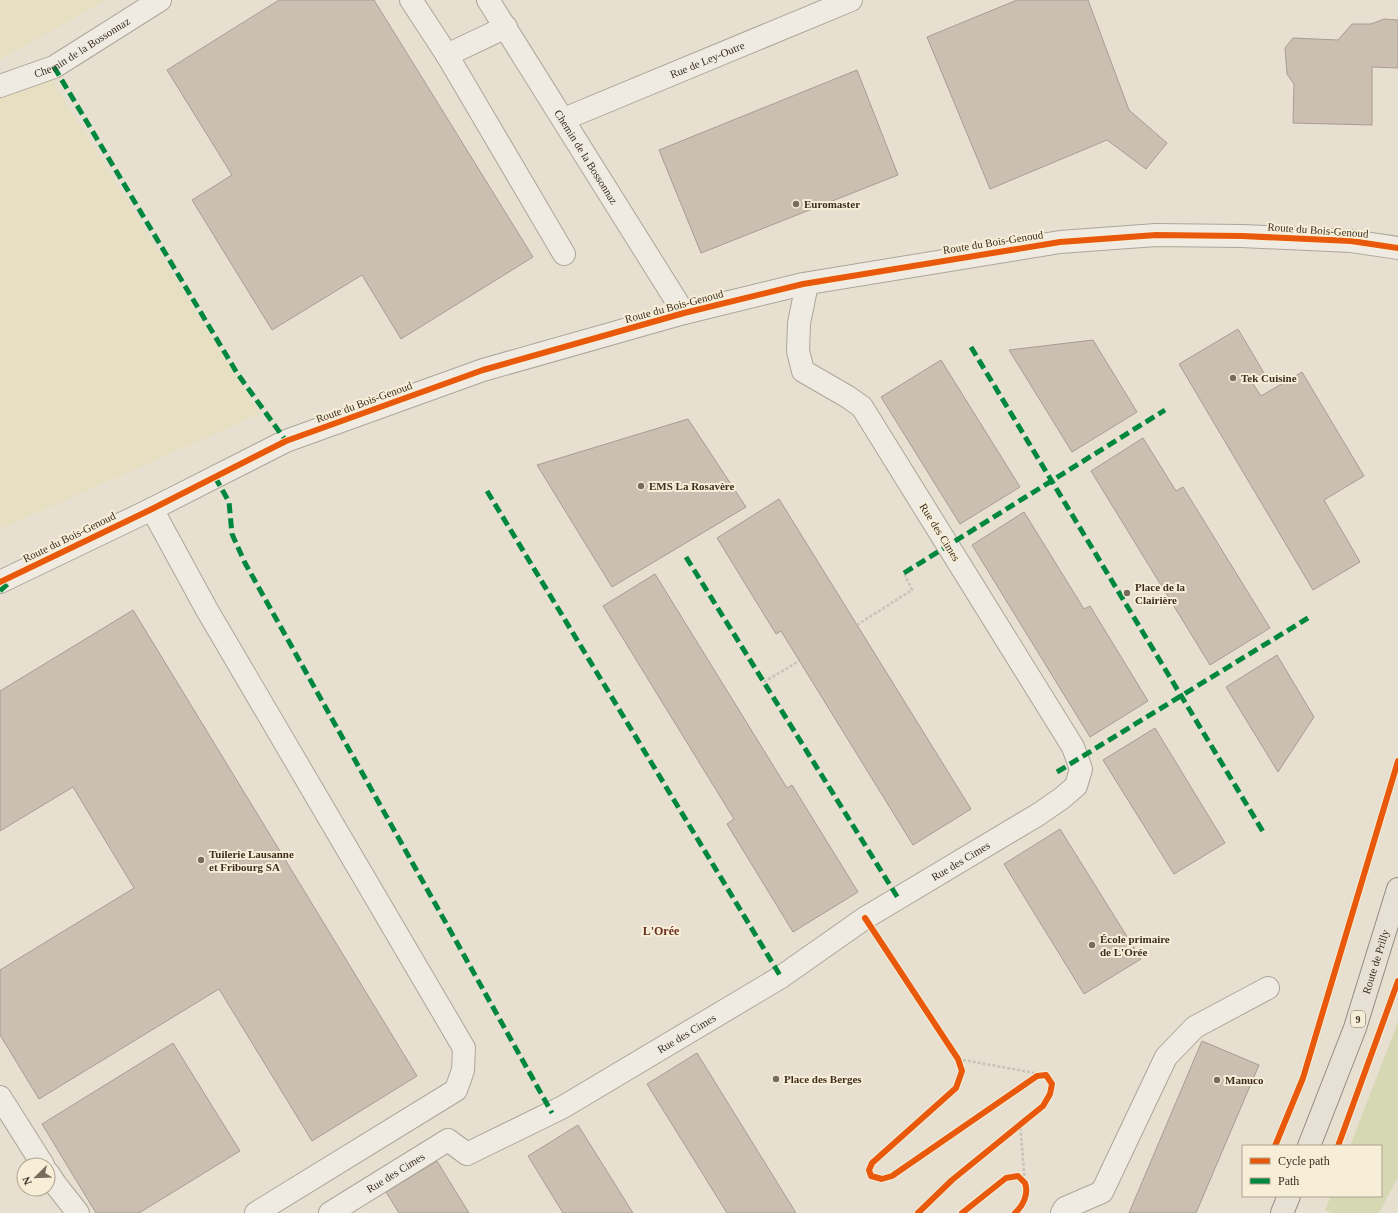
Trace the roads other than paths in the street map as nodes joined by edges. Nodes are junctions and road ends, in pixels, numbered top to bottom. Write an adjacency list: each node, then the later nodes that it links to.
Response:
1 (160, 0): 7 (street, Chemin de la Bossonnaz)
2 (411, 0): 6 (street)
3 (488, 0): 5 (street, Chemin de la Bossonnaz)
4 (851, 0): 8 (street, Rue de Ley-Outre)
5 (506, 27): 6 (street); 8 (street, Chemin de la Bossonnaz)
6 (447, 55): 10 (street)
7 (0, 86)
8 (564, 119): 12 (street, Chemin de la Bossonnaz)
9 (1398, 248): 11 (street, Route du Bois-Genoud)
10 (564, 254)
11 (807, 284): 12 (street, Route du Bois-Genoud); 24 (street, Rue des Cimes)
12 (684, 313): 13 (street, Route du Bois-Genoud)
13 (152, 509): 14 (street, Route du Bois-Genoud); 23 (street)
14 (0, 582)
15 (1398, 889): 18 (main road, Route de Prilly / 9)
16 (1268, 988): 25 (street)
17 (0, 1097): 19 (street)
18 (1309, 1145)
19 (38, 1157)
20 (56, 1185): 22 (street)
21 (1289, 1197): 26 (main road)
22 (78, 1213)
23 (256, 1213)
24 (330, 1213)
25 (1062, 1213)
26 (1282, 1213)

